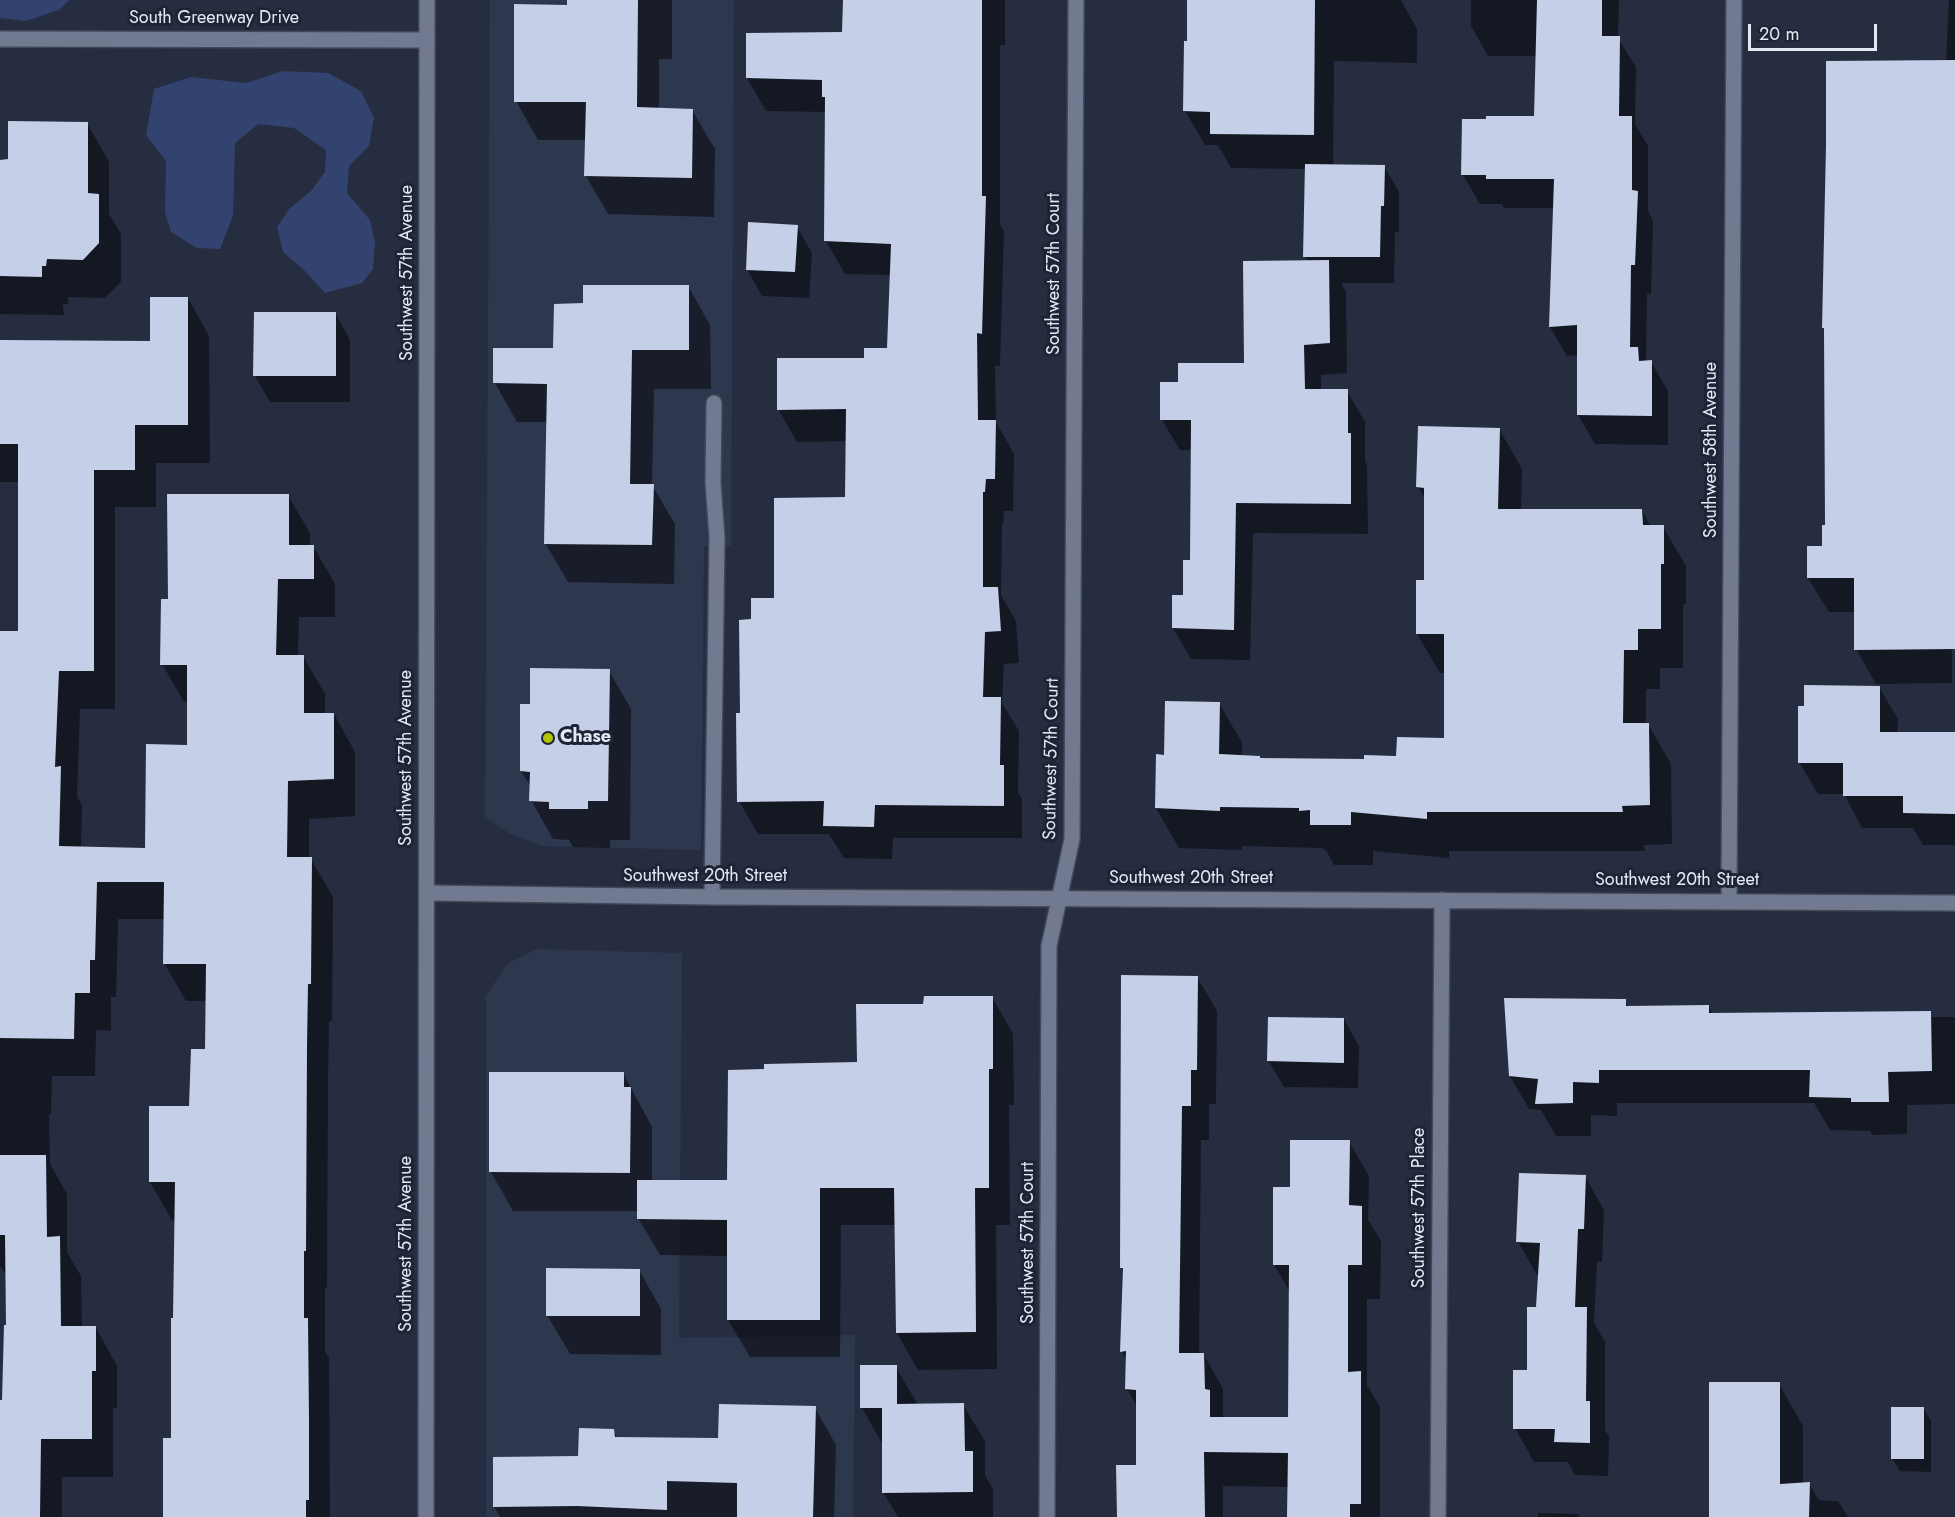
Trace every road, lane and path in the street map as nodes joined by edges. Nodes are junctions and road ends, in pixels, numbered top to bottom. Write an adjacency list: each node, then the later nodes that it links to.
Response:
1 (427, 0): 5 (street, Southwest 57th Avenue)
2 (1076, 0): 9 (street, Southwest 57th Court)
3 (1734, 0): 11 (street, Southwest 58th Avenue)
4 (0, 39): 5 (street, South Greenway Drive)
5 (428, 39): 7 (street, Southwest 57th Avenue)
6 (714, 403): 8 (street)
7 (427, 893): 8 (street, Southwest 20th Street); 13 (street, Southwest 57th Avenue)
8 (712, 897): 9 (street, Southwest 20th Street)
9 (1060, 898): 10 (street, Southwest 20th Street); 14 (street, Southwest 57th Court)
10 (1442, 900): 11 (street, Southwest 20th Street); 15 (street, Southwest 57th Place)
11 (1729, 901): 12 (street, Southwest 20th Street)
12 (1955, 903)
13 (426, 1517)
14 (1047, 1517)
15 (1438, 1517)

